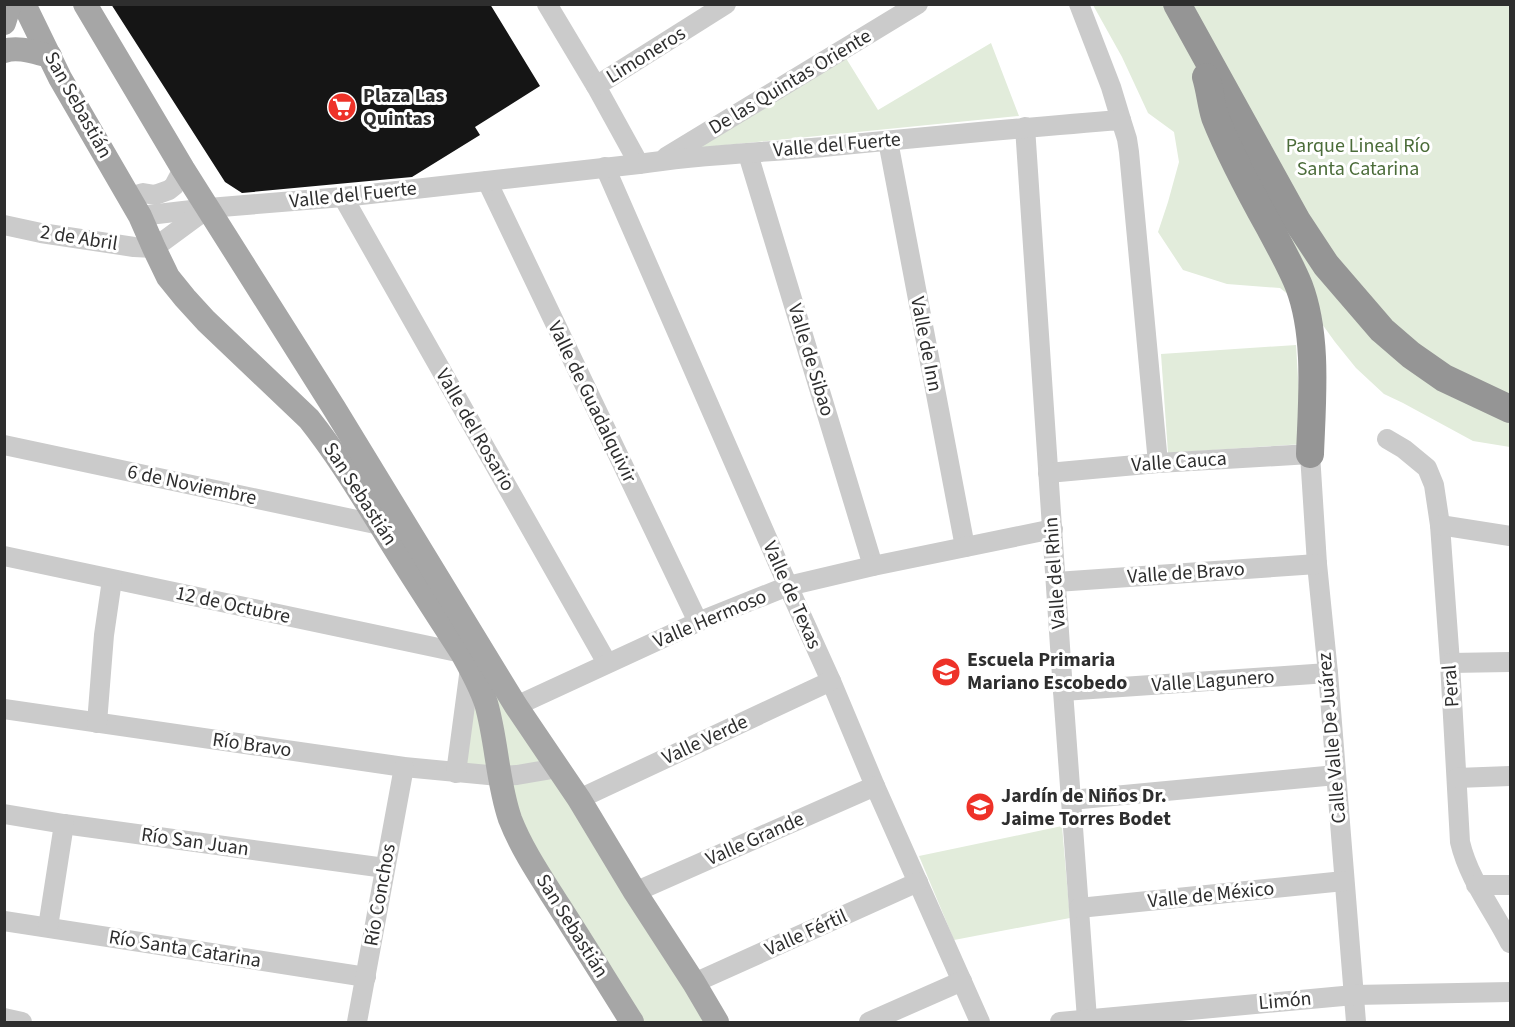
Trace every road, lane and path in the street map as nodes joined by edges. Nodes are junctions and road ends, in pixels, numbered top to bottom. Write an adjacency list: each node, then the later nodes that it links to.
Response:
1 (10, 4): 9 (main road)
2 (24, 4): 12 (main road, San Sebastián)
3 (85, 4): 21 (main road, San Sebastián)
4 (547, 4): 13 (street)
5 (726, 4): 13 (street, Limoneros)
6 (1079, 4): 14 (street)
7 (1177, 4): 10 (highway)
8 (913, 6): 18 (street, De las Quintas Oriente)
9 (4, 23)
10 (1199, 45): 28 (highway); 31 (highway)
11 (4, 51): 12 (main road)
12 (50, 56): 24 (main road, San Sebastián)
13 (596, 86): 19 (street)
14 (1121, 120): 15 (street, Valle del Fuerte); 32 (street)
15 (1025, 127): 16 (street, Valle del Fuerte); 33 (street, Valle del Rhin)
16 (888, 141): 17 (street, Valle del Fuerte); 38 (street, Valle de Inn)
17 (748, 154): 18 (street, Valle del Fuerte); 41 (street, Valle de Sibao)
18 (662, 160): 19 (street, Valle del Fuerte)
19 (639, 164): 20 (street, Valle del Fuerte)
20 (604, 167): 22 (street, Valle del Fuerte); 44 (street, Valle de Texas)
21 (183, 170): 24 (street); 25 (main road, San Sebastián)
22 (487, 181): 23 (street, Valle del Fuerte); 45 (street, Valle de Guadalquivir)
23 (343, 196): 25 (street, Valle del Fuerte); 48 (street, Valle del Rosario)
24 (135, 206): 25 (street, Valle del Fuerte); 27 (main road, San Sebastián)
25 (209, 208): 27 (street); 53 (main road, San Sebastián)
26 (4, 225): 27 (street, 2 de Abril)
27 (154, 248): 34 (main road, San Sebastián)
28 (1510, 410)
29 (1387, 439): 35 (street, Peral)
30 (4, 445): 34 (street, 6 de Noviembre)
31 (1310, 454): 32 (street, Valle Cauca); 40 (street, Calle Valle De Juárez)
32 (1158, 463): 33 (street, Valle Cauca)
33 (1048, 472): 36 (street, Valle del Rhin)
34 (380, 525): 46 (main road, San Sebastián)
35 (1440, 525): 37 (street); 49 (street, Peral)
36 (1053, 529): 38 (street, Valle Hermoso); 43 (street, Valle del Rhin)
37 (1510, 536)
38 (965, 547): 41 (street, Valle Hermoso)
39 (4, 556): 42 (street, 12 de Octubre)
40 (1317, 564): 43 (street, Valle de Bravo); 50 (street, Calle Valle De Juárez)
41 (873, 566): 44 (street, Valle Hermoso)
42 (112, 580): 46 (street, 12 de Octubre); 55 (street)
43 (1056, 582): 52 (street, Valle del Rhin)
44 (788, 586): 45 (street, Valle Hermoso); 51 (street, Valle de Texas)
45 (698, 622): 48 (street, Valle Hermoso)
46 (466, 661): 58 (street); 60 (main road, San Sebastián)
47 (1510, 662): 49 (street)
48 (607, 663): 53 (street, Valle Hermoso)
49 (1450, 663): 62 (street, Peral)
50 (1328, 673): 52 (street, Valle Lagunero); 59 (street, Calle Valle De Juárez)
51 (831, 681): 63 (street, Valle de Texas); 64 (street, Valle Verde)
52 (1063, 691): 65 (street, Valle del Rhin)
53 (516, 706): 57 (main road, San Sebastián)
54 (4, 709): 55 (street, Río Bravo)
55 (97, 723): 56 (street, Río Bravo)
56 (404, 767): 58 (street, Río Bravo); 68 (street, Río Conchos)
57 (558, 768): 60 (street, Río Bravo); 64 (main road, San Sebastián)
58 (456, 772): 60 (street, Río Bravo)
59 (1336, 775): 65 (street); 69 (street, Calle Valle De Juárez)
60 (499, 776): 87 (main road, San Sebastián)
61 (1510, 776): 62 (street)
62 (1457, 778): 71 (street, Peral)
63 (875, 786): 70 (street, Valle de Texas); 73 (street, Valle Grande)
64 (579, 799): 73 (main road, San Sebastián)
65 (1071, 800): 74 (street, Valle del Rhin)
66 (4, 814): 67 (street, Río San Juan)
67 (64, 824): 68 (street, Río San Juan); 76 (street)
68 (385, 868): 78 (street, Río Conchos)
69 (1344, 881): 74 (street, Valle de México); 82 (street, Calle Valle De Juárez)
70 (918, 882): 79 (street, Valle de Texas); 80 (street, Valle Fértil)
71 (1476, 885): 72 (street); 77 (street, Peral)
72 (1510, 885)
73 (635, 892): 80 (main road, San Sebastián)
74 (1079, 908): 84 (street, Valle del Rhin)
75 (4, 921): 76 (street, Río Santa Catarina)
76 (48, 927): 78 (street, Río Santa Catarina)
77 (1510, 943)
78 (366, 977): 86 (street, Río Conchos)
79 (962, 981): 89 (street); 90 (street, Valle de Texas)
80 (694, 983): 88 (main road, San Sebastián)
81 (1510, 992): 82 (street, Limón)
82 (1354, 995): 84 (street, Limón); 92 (street, Calle Valle De Juárez)
83 (4, 1018): 85 (street)
84 (1087, 1019): 91 (street, Limón)
85 (22, 1023)
86 (357, 1023)
87 (632, 1023)
88 (717, 1023)
89 (869, 1023)
90 (980, 1023)
91 (1060, 1023)
92 (1356, 1023)

